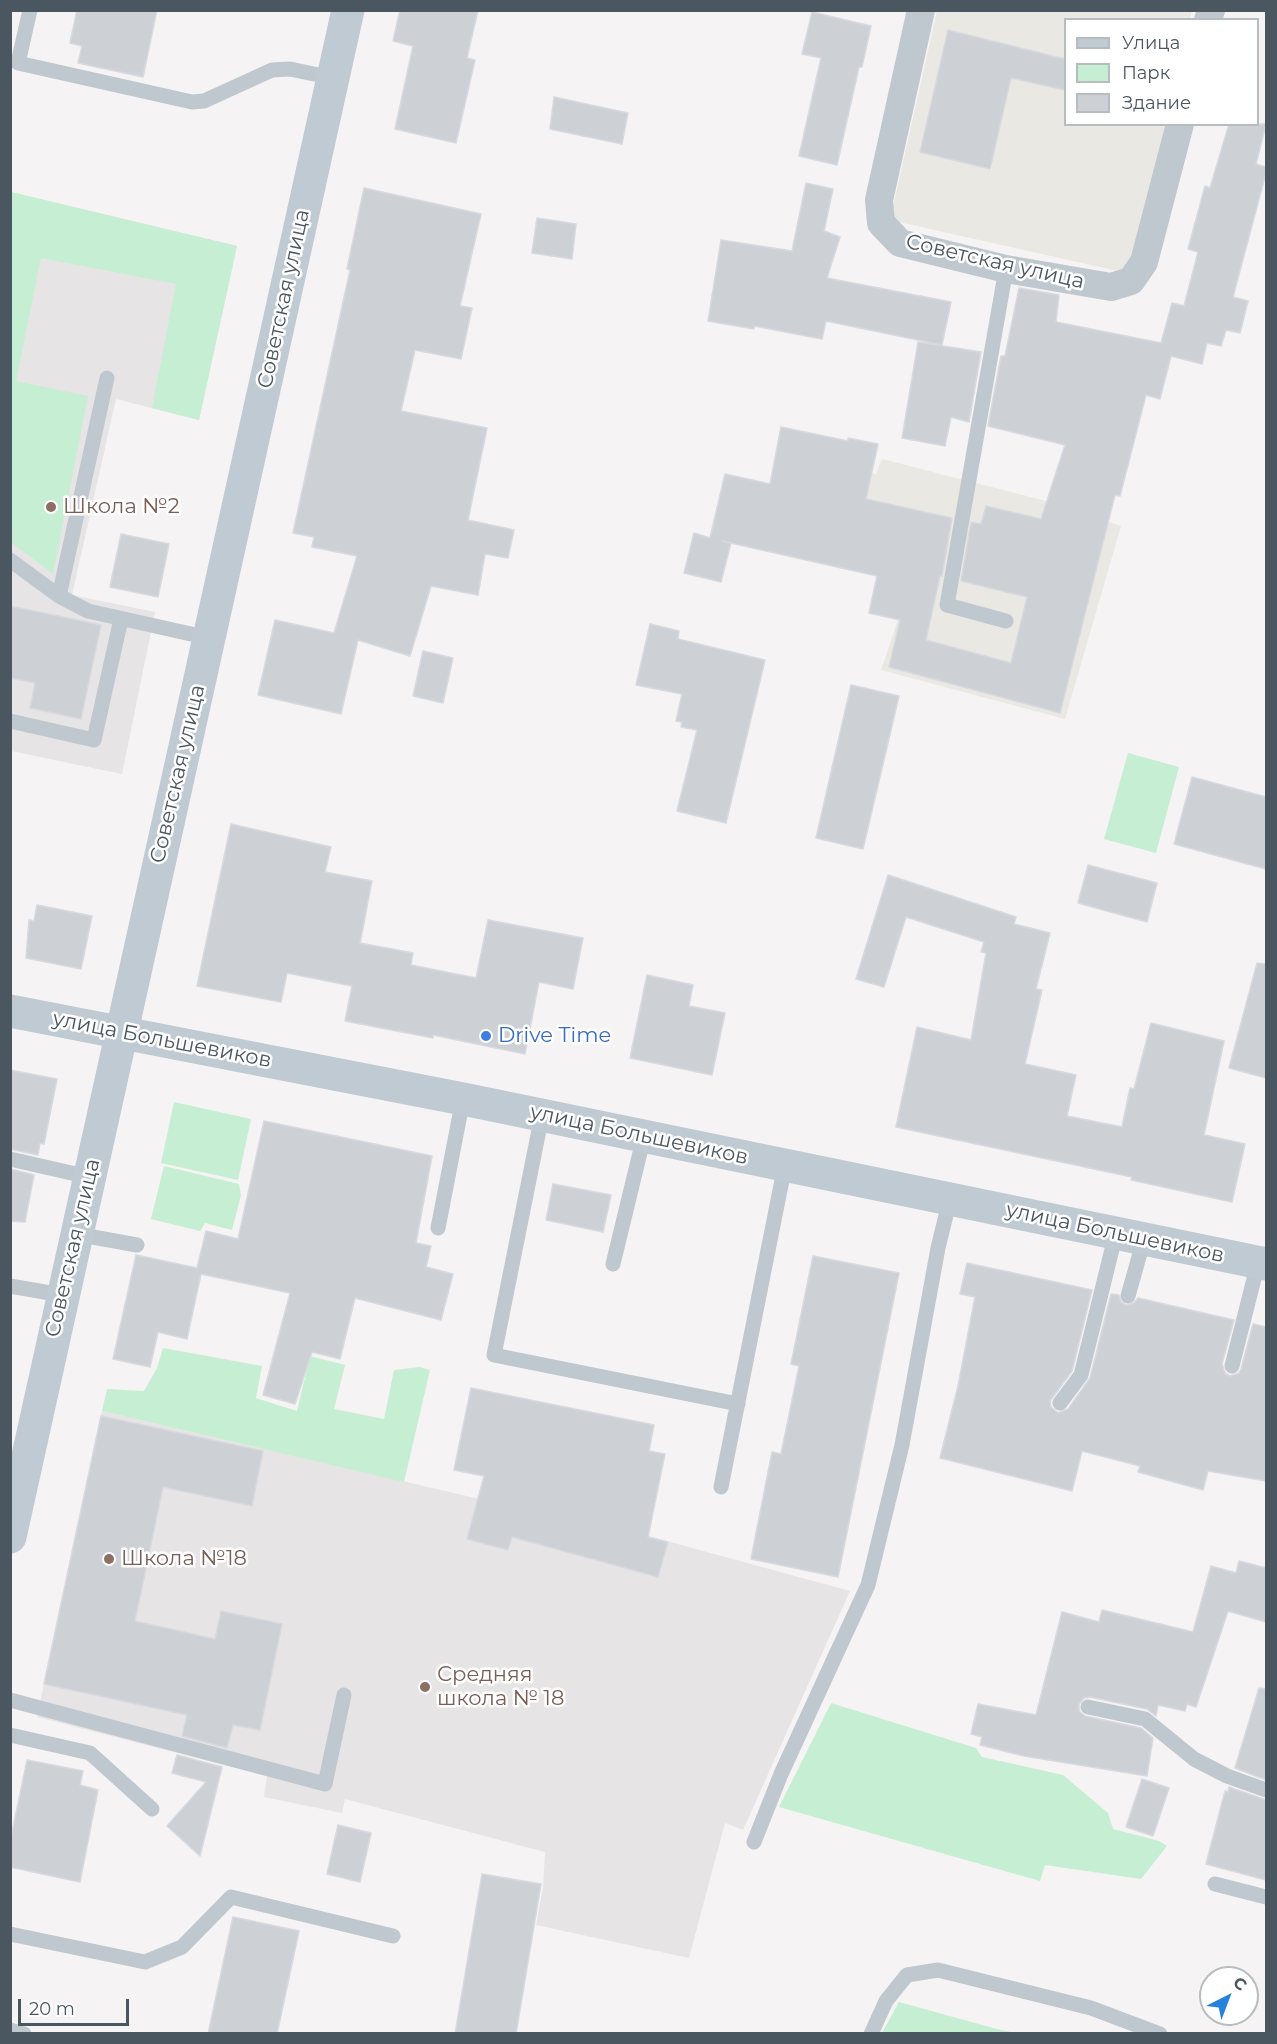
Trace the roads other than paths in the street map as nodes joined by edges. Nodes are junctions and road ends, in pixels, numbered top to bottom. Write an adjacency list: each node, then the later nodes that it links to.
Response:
1 (30, 10): 4 (lane)
2 (348, 10): 4 (street, Советская улица)
3 (921, 10): 6 (street, Советская улица)
4 (333, 78): 12 (street, Советская улица)
5 (1179, 126): 6 (street, Советская улица)
6 (1006, 269): 11 (lane)
7 (107, 378): 9 (lane)
8 (10, 560): 9 (lane)
9 (59, 596): 10 (lane)
10 (121, 619): 12 (lane); 13 (lane)
11 (1006, 621)
12 (209, 638): 15 (street, Советская улица)
13 (10, 722)
14 (10, 1011): 15 (street, улица Большевиков)
15 (120, 1032): 16 (street, улица Большевиков); 21 (street, Советская улица)
16 (463, 1099): 17 (street, улица Большевиков); 23 (lane)
17 (542, 1115): 18 (street, улица Большевиков); 34 (lane)
18 (644, 1136): 20 (street, улица Большевиков); 27 (lane)
19 (10, 1160): 21 (lane)
20 (785, 1165): 22 (street, улица Большевиков); 34 (lane)
21 (89, 1177): 24 (street, Советская улица)
22 (950, 1199): 25 (street, улица Большевиков); 43 (lane)
23 (438, 1228)
24 (76, 1234): 26 (lane); 30 (street, Советская улица)
25 (1130, 1236): 28 (street, улица Большевиков); 31 (lane); 33 (lane)
26 (138, 1245)
27 (613, 1264)
28 (1262, 1264): 32 (lane)
29 (10, 1286): 30 (lane)
30 (62, 1295): 36 (street, Советская улица)
31 (1128, 1296)
32 (1232, 1366)
33 (1060, 1403)
34 (738, 1404): 35 (lane)
35 (722, 1487)
36 (10, 1537)
37 (344, 1695): 38 (lane)
38 (10, 1700)
39 (1088, 1707): 41 (lane)
40 (10, 1735): 42 (lane)
41 (1266, 1790)
42 (152, 1809)
43 (754, 1842)
44 (1215, 1884): 45 (lane)
45 (1266, 1897)
46 (10, 1934): 47 (lane)
47 (393, 1936)
48 (10, 2031): 49 (lane)
49 (24, 2034)
50 (871, 2034): 51 (lane)
51 (1160, 2034)

